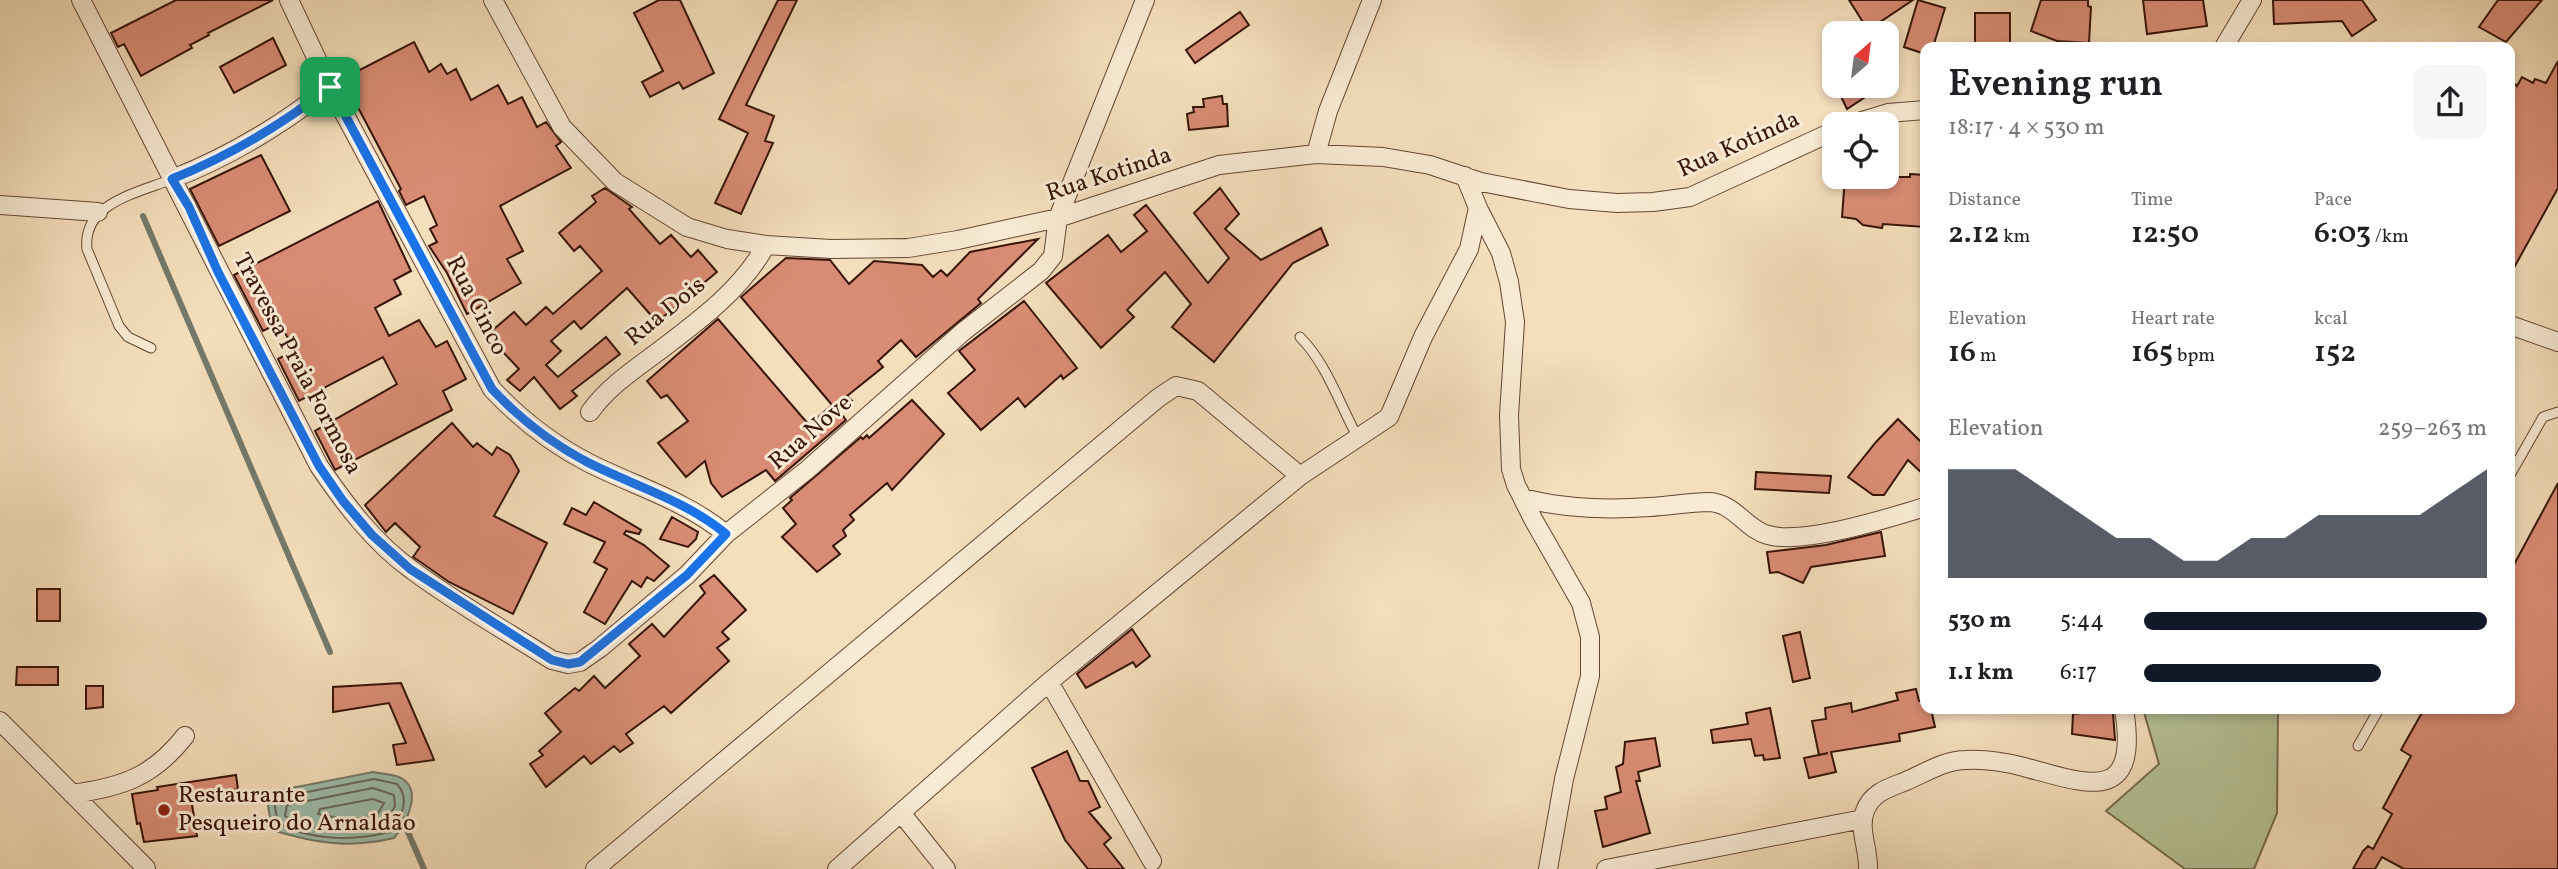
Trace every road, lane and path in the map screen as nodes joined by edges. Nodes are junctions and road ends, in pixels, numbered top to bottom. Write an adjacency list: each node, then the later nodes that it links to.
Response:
1 (81, 0): 14 (street, Travessa Praia Formosa)
2 (289, 0): 8 (street, Rua Cinco)
3 (493, 0): 19 (street, Rua Kotinda)
4 (1146, 0): 18 (street, Rua Nove)
5 (1372, 0): 12 (street)
6 (2252, 0): 7 (street)
7 (2227, 42)
8 (330, 87): 14 (street); 31 (street, Rua Cinco)
9 (1920, 110): 10 (street)
10 (1899, 112)
11 (1822, 136): 13 (street, Rua Kotinda)
12 (1316, 154): 13 (street, Rua Kotinda); 18 (street, Rua Kotinda)
13 (1465, 176): 16 (street)
14 (172, 179): 17 (lane); 32 (street, Travessa Praia Formosa)
15 (0, 205): 17 (street)
16 (1478, 208): 26 (street); 29 (street)
17 (98, 212): 23 (lane)
18 (1058, 218): 19 (street, Rua Kotinda); 31 (street, Rua Nove)
19 (766, 245): 24 (street, Rua Dois)
20 (2515, 327): 22 (street)
21 (1300, 337): 26 (lane)
22 (2558, 342)
23 (151, 348)
24 (590, 412)
25 (2558, 412): 27 (lane)
26 (1359, 439): 28 (street)
27 (2515, 466)
28 (1300, 476): 33 (street); 45 (street)
29 (1523, 498): 30 (street); 43 (street)
30 (1920, 508)
31 (726, 534): 32 (street, Rua Nove)
32 (568, 664)
33 (1049, 682): 40 (street); 42 (street)
34 (2124, 714): 41 (street)
35 (2376, 714): 38 (lane)
36 (0, 721): 39 (street)
37 (185, 736): 39 (street)
38 (2358, 746)
39 (72, 794): 44 (street)
40 (902, 814): 46 (street); 47 (street)
41 (1863, 819): 48 (street); 49 (street)
42 (1152, 862)
43 (1547, 865)
44 (146, 868)
45 (595, 869)
46 (837, 869)
47 (946, 869)
48 (1606, 869)
49 (1868, 869)

